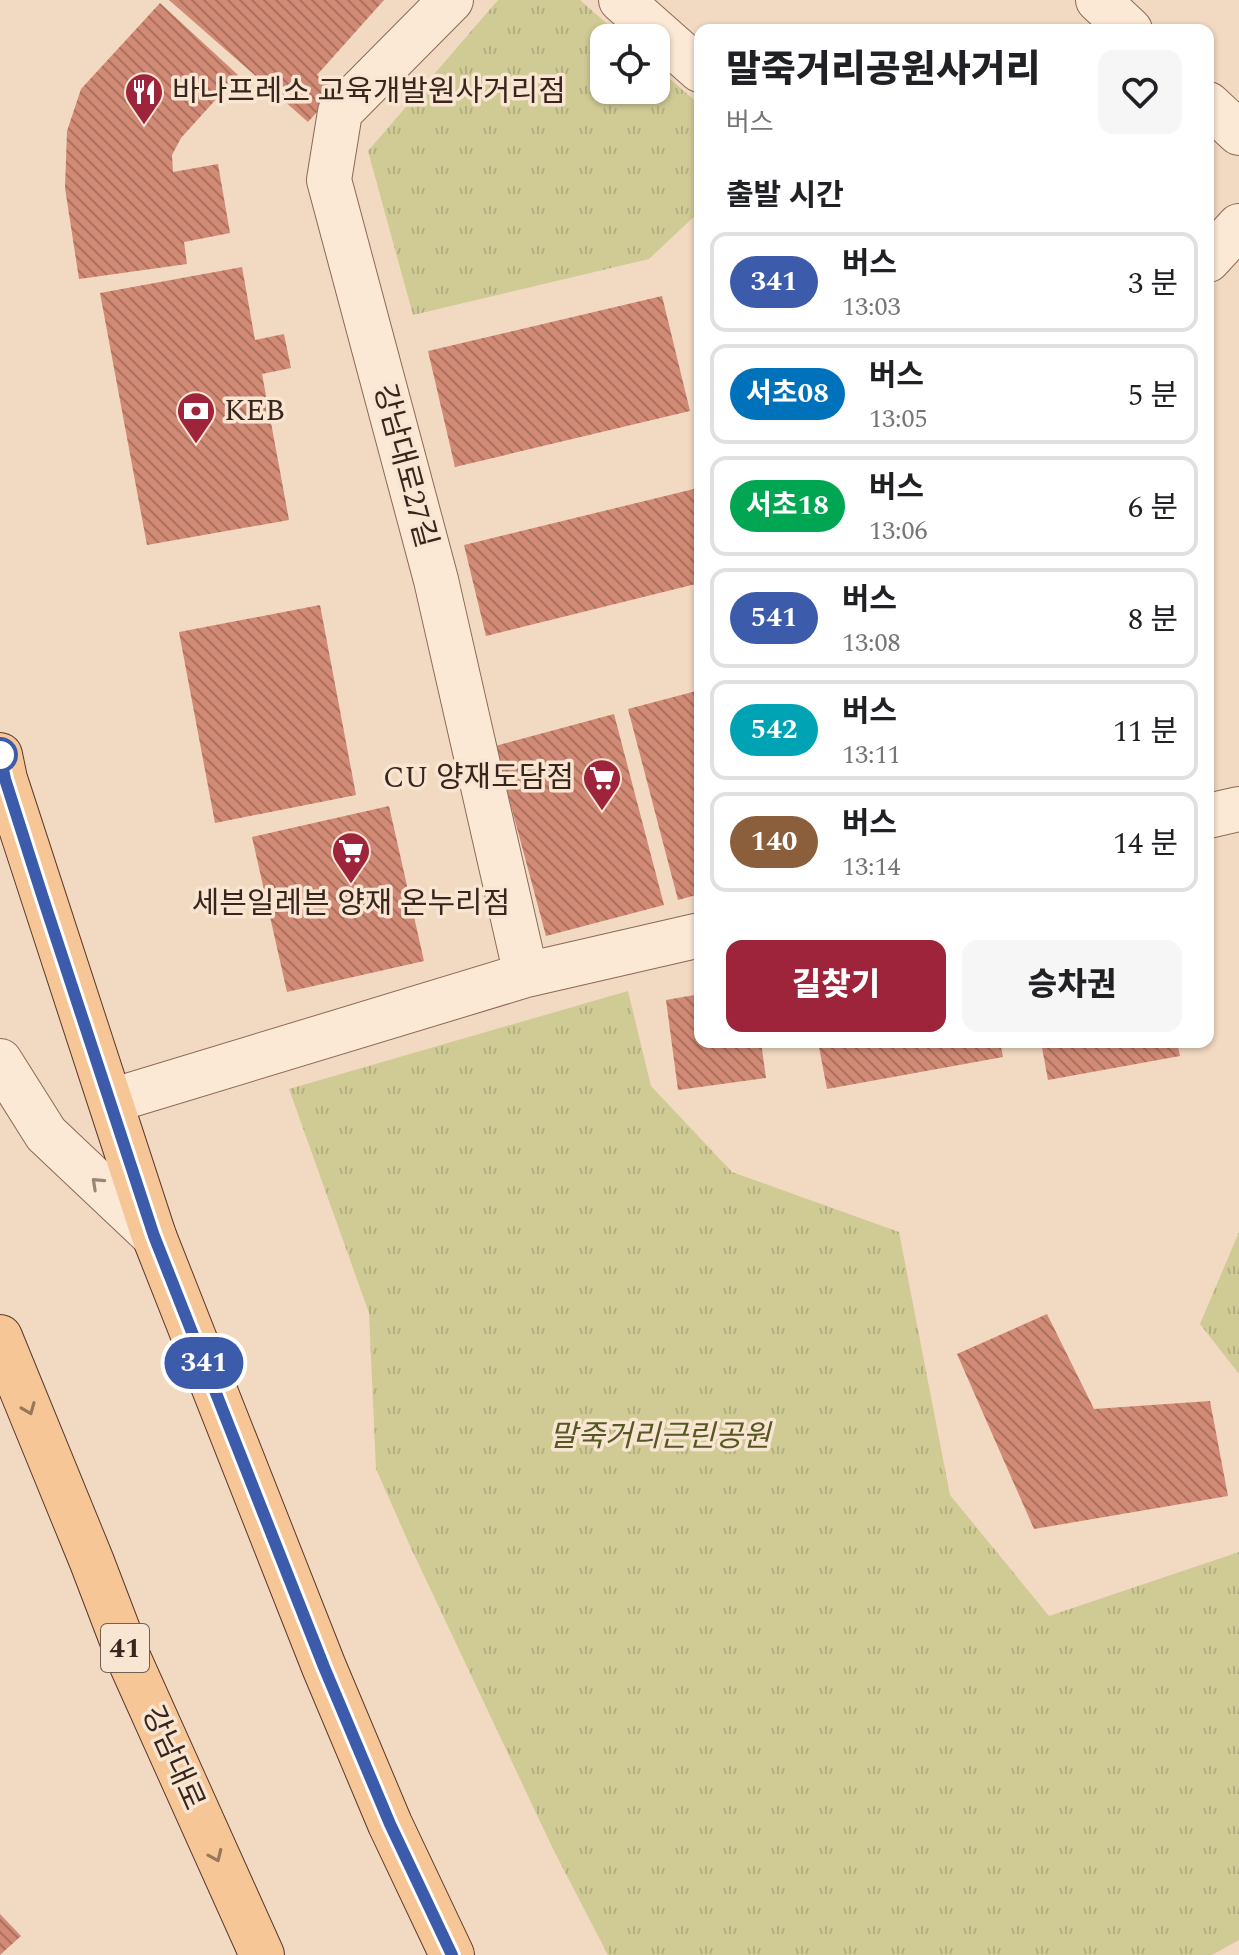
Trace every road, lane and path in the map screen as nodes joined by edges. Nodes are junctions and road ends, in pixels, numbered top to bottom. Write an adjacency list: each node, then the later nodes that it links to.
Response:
1 (451, 0): 14 (street, 강남대로27길)
2 (621, 0): 5 (street)
3 (1098, 0): 4 (street)
4 (1124, 24)
5 (694, 65)
6 (1214, 110): 7 (street)
7 (1239, 133)
8 (1239, 226): 9 (street)
9 (1214, 253)
10 (0, 755): 16 (main road)
11 (1239, 809): 12 (street)
12 (1214, 815)
13 (694, 936): 14 (street)
14 (526, 975): 16 (street)
15 (0, 1061): 17 (street, one-way to 15)
16 (111, 1101): 17 (main road)
17 (154, 1236): 20 (main road)
18 (0, 1337): 19 (main road, 강남대로 / 41, one-way to 19)
19 (262, 1955)
20 (452, 1955)

